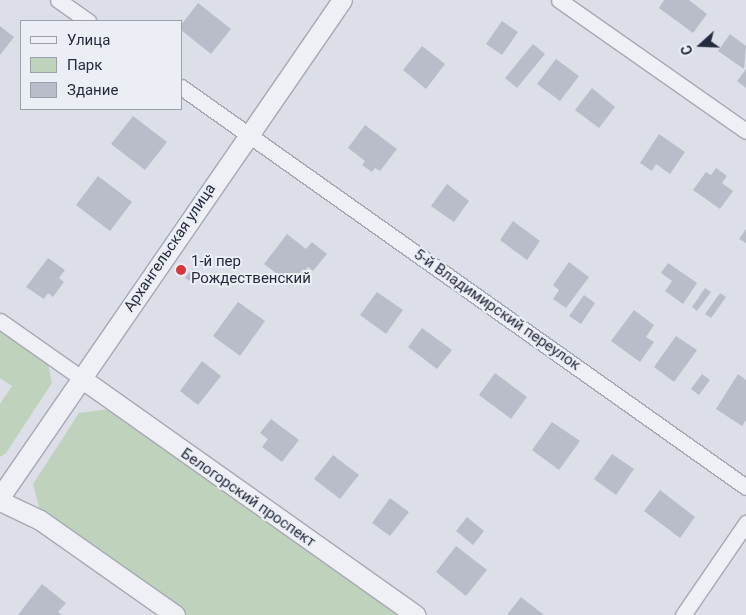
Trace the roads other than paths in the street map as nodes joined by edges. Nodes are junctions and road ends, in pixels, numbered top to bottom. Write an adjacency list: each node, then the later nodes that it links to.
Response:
1 (58, 0): 4 (street)
2 (342, 0): 7 (street, Архангельская улица)
3 (559, 0): 6 (street)
4 (87, 20)
5 (182, 88): 7 (street, 5-й Владимирский переулок)
6 (746, 131)
7 (248, 133): 9 (street, Архангельская улица); 10 (street, 5-й Владимирский переулок)
8 (0, 321): 9 (street)
9 (81, 378): 11 (street, Архангельская улица); 14 (street, Белогорский проспект)
10 (746, 487)
11 (0, 499): 13 (street)
12 (746, 523): 15 (street)
13 (175, 615)
14 (416, 615)
15 (683, 615)

